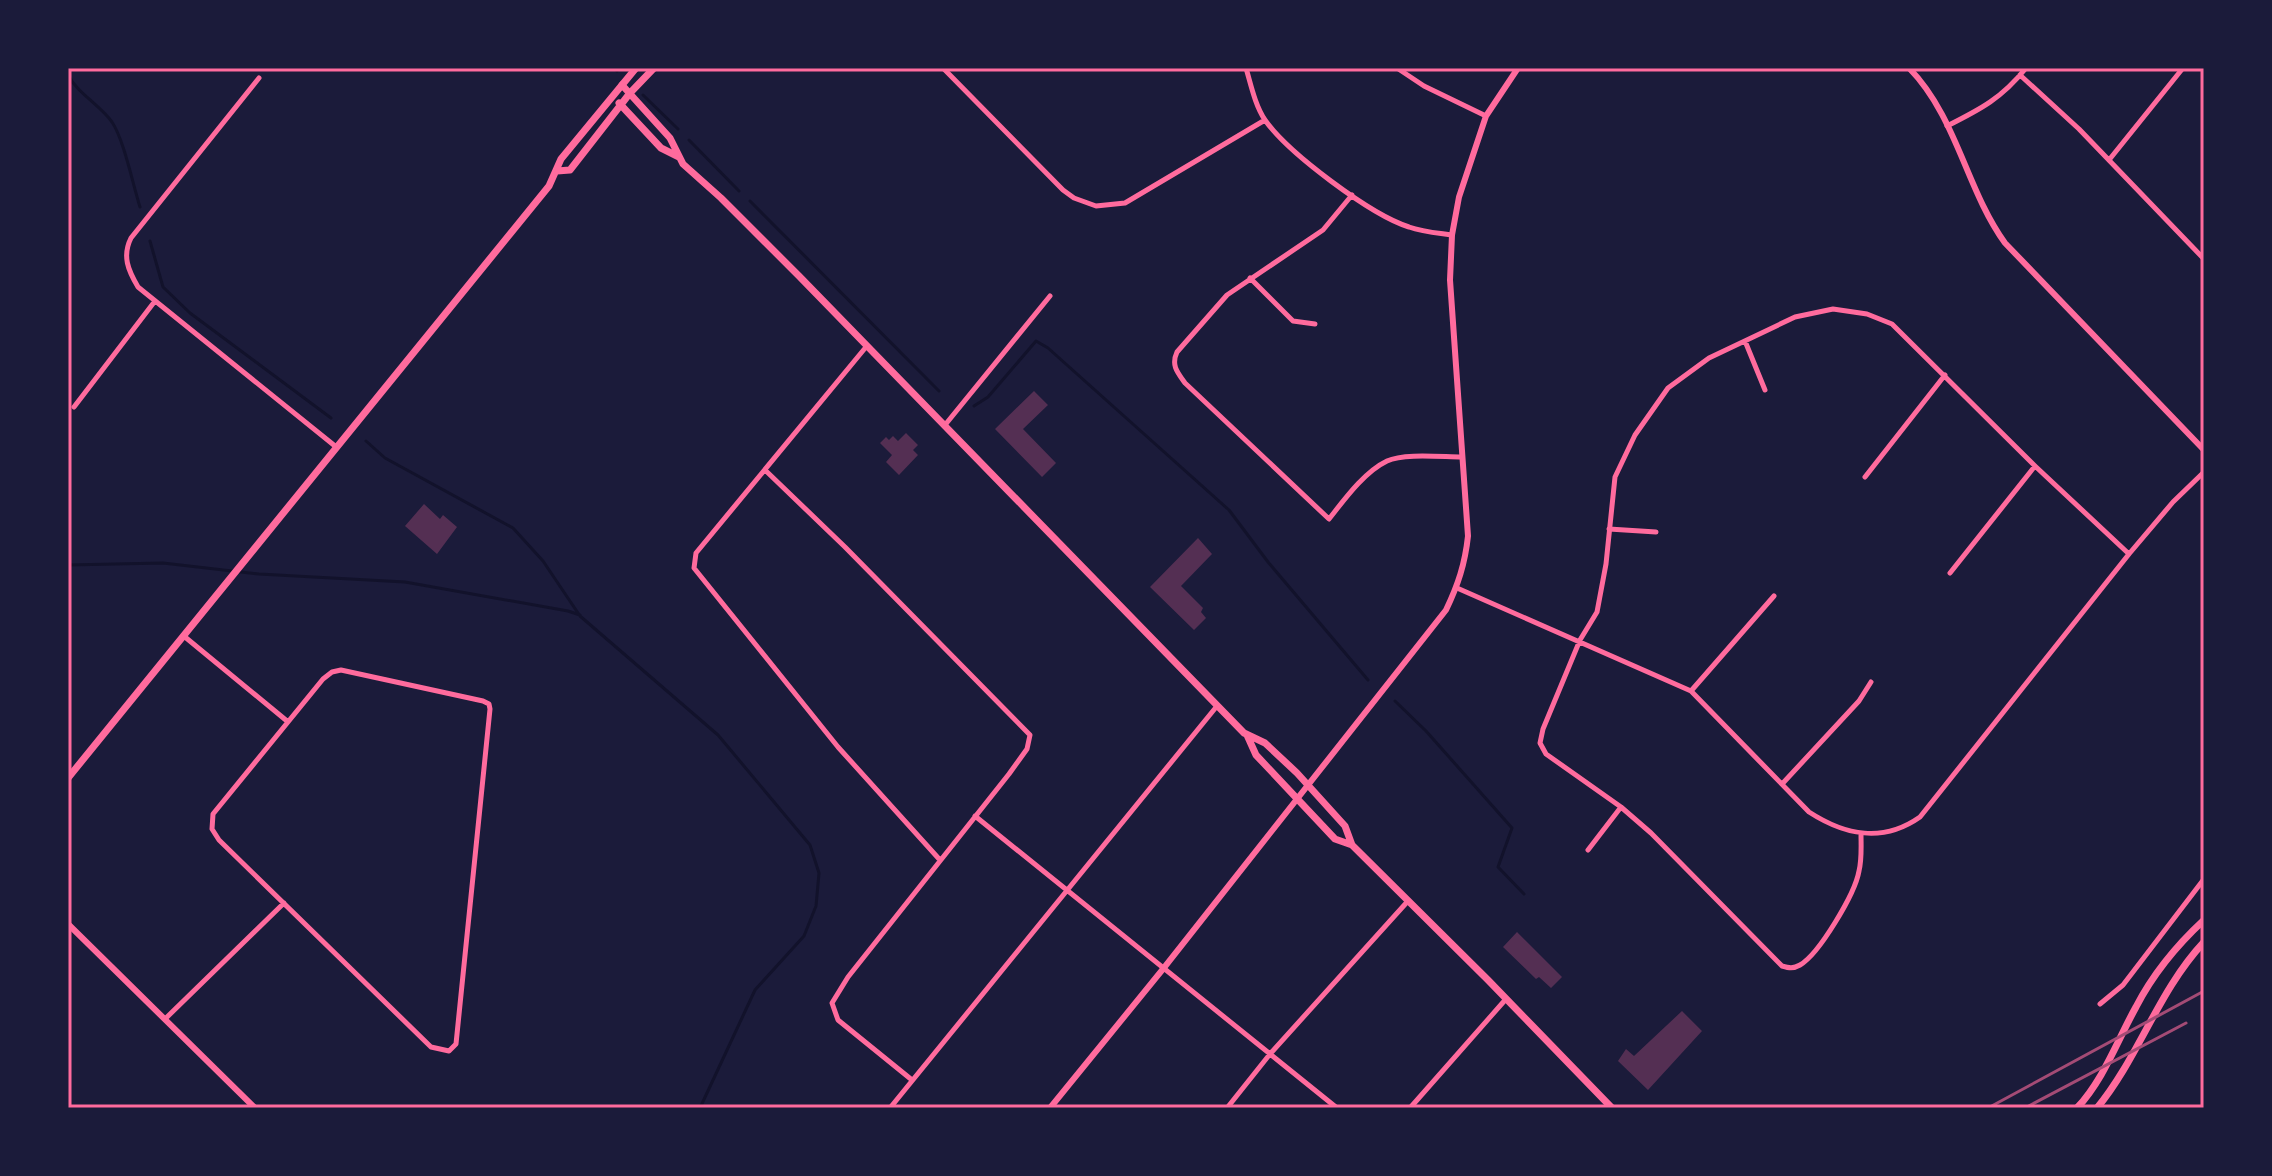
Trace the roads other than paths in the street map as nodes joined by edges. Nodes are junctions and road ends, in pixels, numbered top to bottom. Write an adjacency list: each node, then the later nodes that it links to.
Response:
1 (636, 68): 12 (main road)
2 (654, 68): 13 (main road)
3 (943, 68): 17 (street)
4 (1246, 68): 17 (street)
5 (1397, 68): 16 (street)
6 (1518, 68): 16 (street)
7 (1909, 68): 18 (street)
8 (2026, 68): 10 (street)
9 (2183, 68): 20 (street)
10 (2020, 75): 18 (street); 20 (street)
11 (259, 78): 28 (street)
12 (622, 85): 13 (main road); 14 (main road)
13 (630, 93): 15 (main road); 19 (main road)
14 (613, 96): 15 (main road); 21 (main road)
15 (620, 104): 19 (main road); 21 (main road)
16 (1486, 116): 23 (street)
17 (1265, 120): 22 (street)
18 (1947, 126): 37 (street)
19 (679, 157): 31 (main road)
20 (2109, 160): 25 (street)
21 (557, 171): 36 (main road)
22 (1352, 195): 23 (street); 26 (street)
23 (1452, 235): 38 (street)
24 (2204, 248): 25 (street)
25 (2202, 256)
26 (1250, 278): 29 (street); 38 (street)
27 (1050, 296): 35 (street)
28 (155, 301): 34 (street); 36 (street)
29 (1315, 324)
30 (1745, 341): 32 (street); 33 (street); 43 (street)
31 (866, 347): 35 (main road); 40 (street)
32 (1945, 375): 39 (street); 42 (street)
33 (1765, 390)
34 (74, 407)
35 (944, 426): 53 (main road)
36 (335, 446): 49 (main road)
37 (2204, 450)
38 (1462, 457): 47 (street)
39 (2035, 466): 45 (street); 46 (street)
40 (765, 470): 61 (street); 65 (street)
41 (2204, 472): 45 (street)
42 (1865, 477)
43 (1609, 529): 44 (street); 50 (street)
44 (1656, 532)
45 (2129, 554): 62 (street)
46 (1950, 573)
47 (1457, 588): 50 (street); 58 (street)
48 (1774, 596): 52 (street)
49 (185, 637): 54 (street); 56 (main road)
50 (1580, 640): 52 (street); 60 (street)
51 (1871, 682): 57 (street)
52 (1691, 691): 57 (street)
53 (1217, 706): 55 (main road); 67 (street)
54 (287, 721): 69 (street); 69 (street)
55 (1247, 735): 58 (main road); 59 (main road)
56 (68, 778)
57 (1783, 783): 62 (street)
58 (1307, 785): 59 (street); 63 (main road)
59 (1296, 798): 63 (main road); 73 (street)
60 (1621, 807): 62 (street); 64 (street)
61 (975, 816): 65 (street); 67 (street)
62 (1861, 834)
63 (1352, 845): 68 (main road)
64 (1588, 850)
65 (940, 860): 78 (street)
66 (2204, 879): 75 (street)
67 (1067, 891): 73 (street); 78 (street)
68 (1408, 901): 74 (main road); 77 (street)
69 (284, 903): 76 (street)
70 (2204, 920): 86 (main road)
71 (68, 924): 76 (street)
72 (2204, 942): 87 (main road)
73 (1163, 969): 77 (street); 81 (street)
74 (1506, 999): 84 (street); 85 (main road)
75 (2100, 1004)
76 (165, 1019): 79 (street)
77 (1270, 1054): 82 (street); 83 (street)
78 (912, 1080): 80 (street)
79 (255, 1108)
80 (890, 1108)
81 (1050, 1108)
82 (1227, 1108)
83 (1337, 1108)
84 (1410, 1108)
85 (1612, 1108)
86 (2077, 1108)
87 (2097, 1108)

